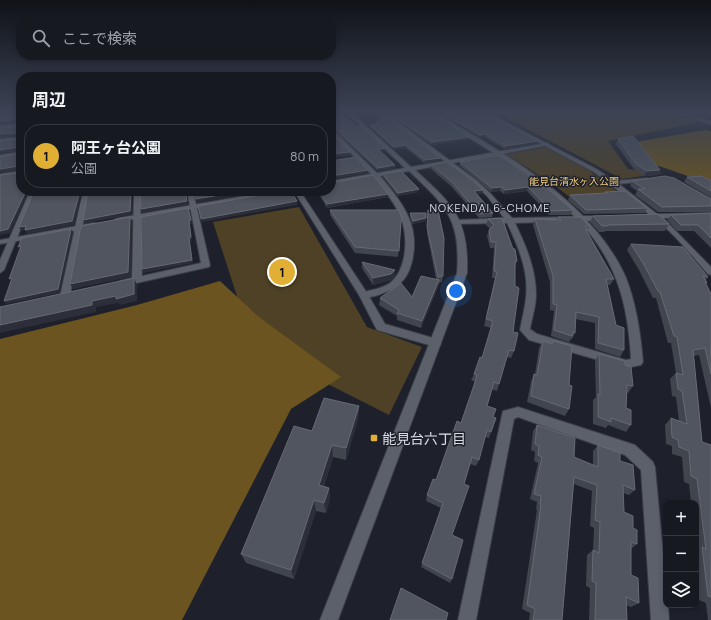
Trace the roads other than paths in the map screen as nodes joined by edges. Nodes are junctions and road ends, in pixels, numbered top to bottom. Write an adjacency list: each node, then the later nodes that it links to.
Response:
1 (341, 142): 13 (street)
2 (381, 142): 11 (street)
3 (421, 142): 10 (street)
4 (480, 142): 7 (street)
5 (541, 142): 6 (street)
6 (547, 145): 7 (street); 17 (street)
7 (499, 153): 10 (street); 30 (street)
8 (16, 155): 9 (street)
9 (0, 157)
10 (448, 162): 11 (street); 31 (street)
11 (411, 169): 13 (street); 32 (street)
12 (16, 173): 14 (street)
13 (374, 175): 16 (street); 40 (street)
14 (0, 176)
15 (655, 178): 17 (street)
16 (336, 182)
17 (613, 183): 27 (street)
18 (31, 196): 34 (street)
19 (85, 196): 33 (street)
20 (137, 196): 28 (street)
21 (191, 196): 24 (street)
22 (243, 196): 24 (street)
23 (300, 196): 40 (street)
24 (193, 207): 28 (street); 38 (street)
25 (711, 215): 27 (street)
26 (641, 216): 27 (street)
27 (656, 216): 37 (street)
28 (137, 217): 33 (street); 38 (street)
29 (611, 218): 30 (street)
30 (582, 219): 31 (street); 31 (street)
31 (510, 220): 32 (street)
32 (458, 222): 42 (street)
33 (78, 227): 34 (street); 41 (street)
34 (13, 239): 35 (street); 36 (street)
35 (0, 242)
36 (0, 270)
37 (711, 272)
38 (137, 280): 39 (street)
39 (116, 285)
40 (364, 295): 42 (street)
41 (65, 296)
42 (436, 343): 43 (street)
43 (329, 620)
44 (467, 620): 45 (street)
45 (660, 620)

